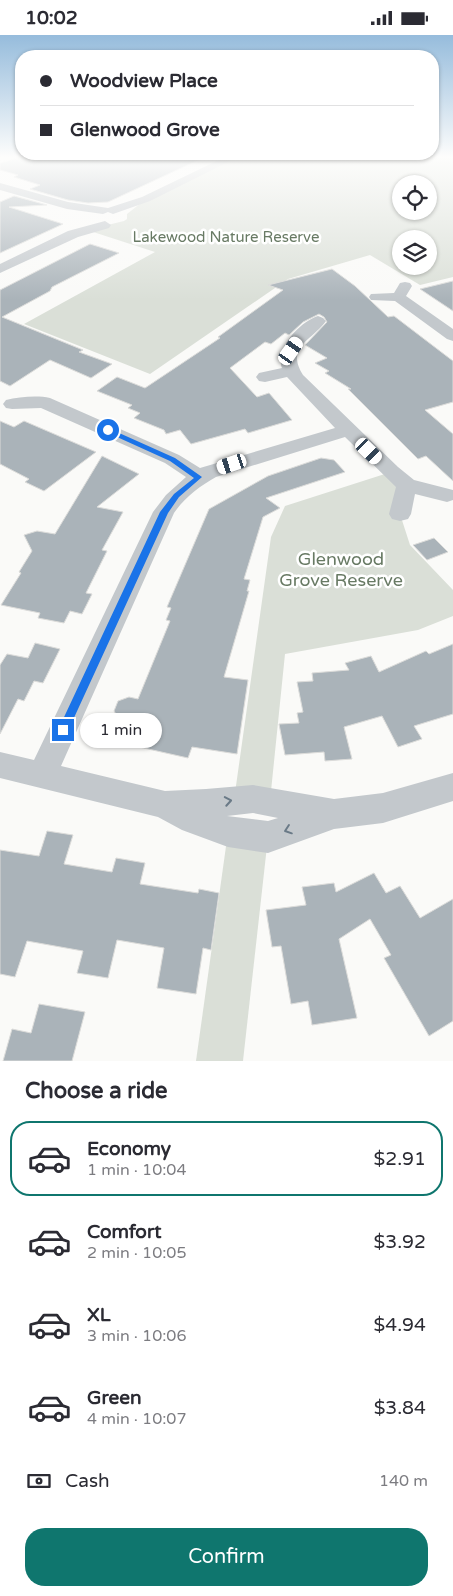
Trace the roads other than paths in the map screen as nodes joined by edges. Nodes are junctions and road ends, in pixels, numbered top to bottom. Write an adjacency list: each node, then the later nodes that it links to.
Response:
1 (64, 204): 4 (street)
2 (129, 204): 5 (street)
3 (140, 204): 7 (street)
4 (68, 205): 5 (street); 6 (street)
5 (108, 210): 6 (street); 7 (street)
6 (90, 219): 7 (street); 8 (street)
7 (119, 220): 8 (street)
8 (73, 234): 9 (street)
9 (0, 269)
10 (376, 297): 12 (street)
11 (318, 321): 13 (street)
12 (453, 336)
13 (292, 371): 14 (street); 16 (street)
14 (264, 377)
15 (12, 404): 17 (street)
16 (347, 430): 17 (street); 18 (street)
17 (199, 477): 22 (street)
18 (407, 485): 19 (street); 20 (street)
19 (447, 495)
20 (400, 514)
21 (0, 765): 22 (street)
22 (42, 775): 23 (street)
23 (453, 787)

